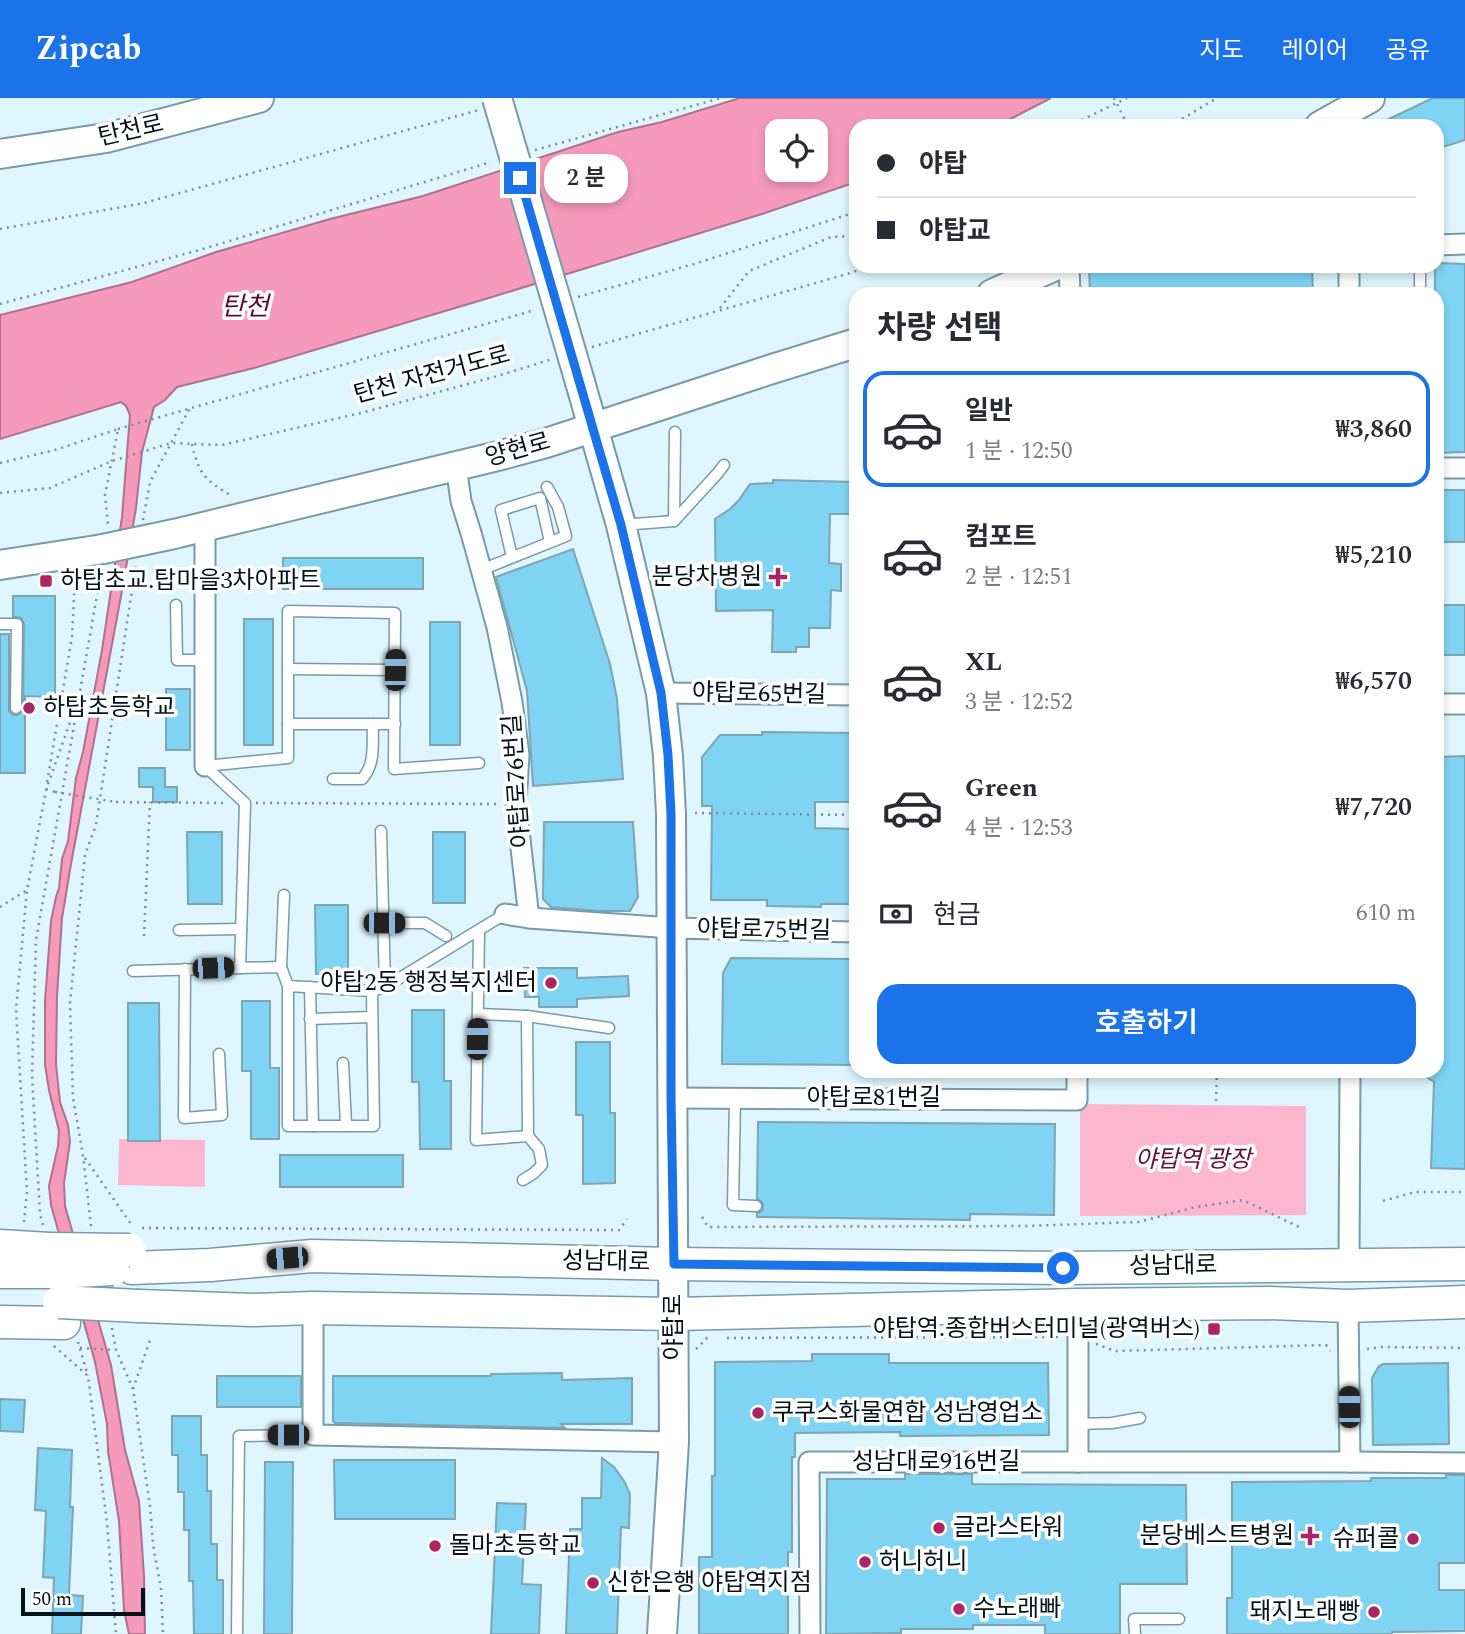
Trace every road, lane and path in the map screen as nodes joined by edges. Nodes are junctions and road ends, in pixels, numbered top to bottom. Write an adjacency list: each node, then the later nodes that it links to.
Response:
1 (259, 98): 14 (street, 탄천로)
2 (721, 98): 13 (path)
3 (1115, 98): 7 (path)
4 (1127, 98): 7 (path)
5 (1217, 98): 11 (path)
6 (1370, 98): 12 (street)
7 (1117, 103): 9 (path); 10 (path)
8 (488, 104): 17 (path); 32 (street, 야탑로, bridge)
9 (1084, 119)
10 (1125, 119)
11 (1182, 119)
12 (1337, 119)
13 (533, 151)
14 (0, 154)
15 (493, 162): 25 (path)
16 (849, 214): 24 (path)
17 (0, 229)
18 (849, 236): 27 (path)
19 (1465, 244): 20 (street)
20 (1444, 245)
21 (850, 273): 27 (path)
22 (1039, 273): 23 (street)
23 (1008, 287)
24 (578, 297)
25 (0, 303)
26 (539, 308): 31 (path)
27 (718, 310): 29 (path)
28 (849, 345): 32 (street, 양현로)
29 (590, 347)
30 (552, 359): 36 (path, 탄천 자전거도로)
31 (190, 408): 33 (path); 35 (path)
32 (593, 426): 40 (street, 양현로); 48 (street, 야탑로)
33 (118, 429): 37 (path); 38 (path)
34 (675, 432): 47 (lane)
35 (171, 443): 36 (path, 탄천 자전거도로); 37 (path, 탄천 자전거도로); 46 (path)
36 (192, 444): 45 (path)
37 (112, 461): 44 (path, 탄천 자전거도로); 51 (path)
38 (0, 463)
39 (724, 465): 47 (lane)
40 (456, 466): 45 (street, 양현로); 55 (street, 야탑로76번길)
41 (1444, 468): 42 (street)
42 (1465, 468)
43 (547, 487): 50 (lane)
44 (0, 493)
45 (264, 512): 49 (street, 양현로)
46 (143, 520)
47 (674, 521): 48 (lane)
48 (621, 525): 62 (street, 야탑로)
49 (205, 526): 51 (street, 양현로, bridge); 59 (street)
50 (550, 542): 52 (lane); 52 (lane)
51 (104, 549): 54 (street); 66 (path)
52 (512, 557): 55 (lane)
53 (137, 559): 80 (path)
54 (0, 565)
55 (481, 570): 77 (street, 야탑로76번길)
56 (75, 578): 74 (path)
57 (176, 605): 59 (lane)
58 (0, 624): 67 (lane)
59 (205, 660): 72 (street)
60 (288, 669): 61 (lane); 61 (lane); 68 (lane)
61 (395, 670): 70 (lane)
62 (661, 693): 63 (street, 야탑로65번길); 88 (street, 야탑로)
63 (849, 695)
64 (1444, 704): 65 (street)
65 (1465, 704)
66 (76, 705): 74 (path); 134 (path)
67 (16, 708)
68 (288, 724): 69 (lane); 72 (lane)
69 (373, 724): 70 (lane); 73 (lane)
70 (395, 724): 71 (lane)
71 (479, 763)
72 (205, 766): 76 (lane)
73 (333, 779)
74 (46, 790): 75 (path, bridge); 82 (path)
75 (150, 802): 76 (path); 93 (path)
76 (245, 803): 77 (path); 89 (lane)
77 (516, 804): 86 (street, 야탑로76번길)
78 (695, 813): 79 (path)
79 (849, 815)
80 (96, 825)
81 (381, 831): 87 (lane)
82 (27, 890): 84 (path); 126 (path)
83 (284, 895): 95 (lane)
84 (0, 907)
85 (505, 914): 86 (street); 91 (lane)
86 (529, 918): 88 (street)
87 (384, 923): 94 (lane); 101 (lane)
88 (672, 928): 92 (street, 야탑로75번길); 114 (street, 야탑로)
89 (241, 929): 90 (lane); 96 (lane)
90 (178, 930)
91 (479, 931): 101 (lane); 103 (lane)
92 (849, 932)
93 (144, 936)
94 (446, 936)
95 (281, 967): 96 (lane); 99 (lane)
96 (240, 968): 97 (lane)
97 (185, 969): 98 (lane); 108 (lane)
98 (133, 971)
99 (288, 986): 100 (lane); 117 (lane)
100 (310, 987): 102 (lane); 106 (lane)
101 (386, 987): 102 (lane)
102 (372, 991): 105 (lane)
103 (478, 1014): 104 (lane); 118 (lane)
104 (527, 1016): 107 (lane); 118 (lane)
105 (372, 1017): 106 (lane); 116 (lane)
106 (310, 1019): 117 (lane)
107 (609, 1028)
108 (219, 1054)
109 (343, 1063): 116 (lane)
110 (1077, 1078): 113 (street, 야탑로81번길)
111 (1217, 1078): 115 (path)
112 (1350, 1078): 132 (street)
113 (735, 1097): 114 (street, 야탑로81번길); 123 (lane)
114 (671, 1098): 130 (street, 야탑로)
115 (1216, 1101)
116 (346, 1125): 117 (lane)
117 (313, 1126)
118 (528, 1136): 120 (lane)
119 (83, 1155): 128 (path)
120 (523, 1180)
121 (1465, 1192): 122 (path)
122 (1383, 1200)
123 (756, 1206)
124 (702, 1217): 127 (path)
125 (627, 1219): 128 (path)
126 (23, 1226)
127 (1299, 1227)
128 (130, 1244): 130 (main road, 성남대로); 134 (main road, 성남대로, bridge)
129 (0, 1246): 134 (main road)
130 (674, 1264): 132 (main road, 성남대로); 140 (street, 야탑로)
131 (1465, 1264): 132 (main road, 성남대로)
132 (1349, 1265)
133 (0, 1272): 134 (main road)
134 (59, 1300): 135 (main road); 141 (main road); 142 (main road, 성남대로, bridge); 143 (path); 144 (path); 144 (path)
135 (0, 1302)
136 (1465, 1302): 138 (main road, 성남대로)
137 (1078, 1305): 138 (main road, 성남대로); 140 (main road, 성남대로); 147 (street)
138 (1348, 1306): 151 (street)
139 (313, 1308): 140 (main road, 성남대로); 142 (main road, 성남대로); 148 (street)
140 (674, 1314): 149 (street, 야탑로)
141 (0, 1322)
142 (144, 1324): 145 (path)
143 (116, 1350)
144 (88, 1376): 154 (path)
145 (133, 1389)
146 (1140, 1418): 147 (lane)
147 (1078, 1424): 150 (street)
148 (313, 1435): 149 (street); 155 (lane)
149 (674, 1442): 156 (street, 야탑로)
150 (1078, 1462): 151 (street); 157 (street, 성남대로916번길)
151 (1350, 1462): 152 (street)
152 (1465, 1463)
153 (1179, 1619): 158 (lane)
154 (116, 1634)
155 (237, 1634)
156 (662, 1634)
157 (810, 1634)
158 (1135, 1634)

